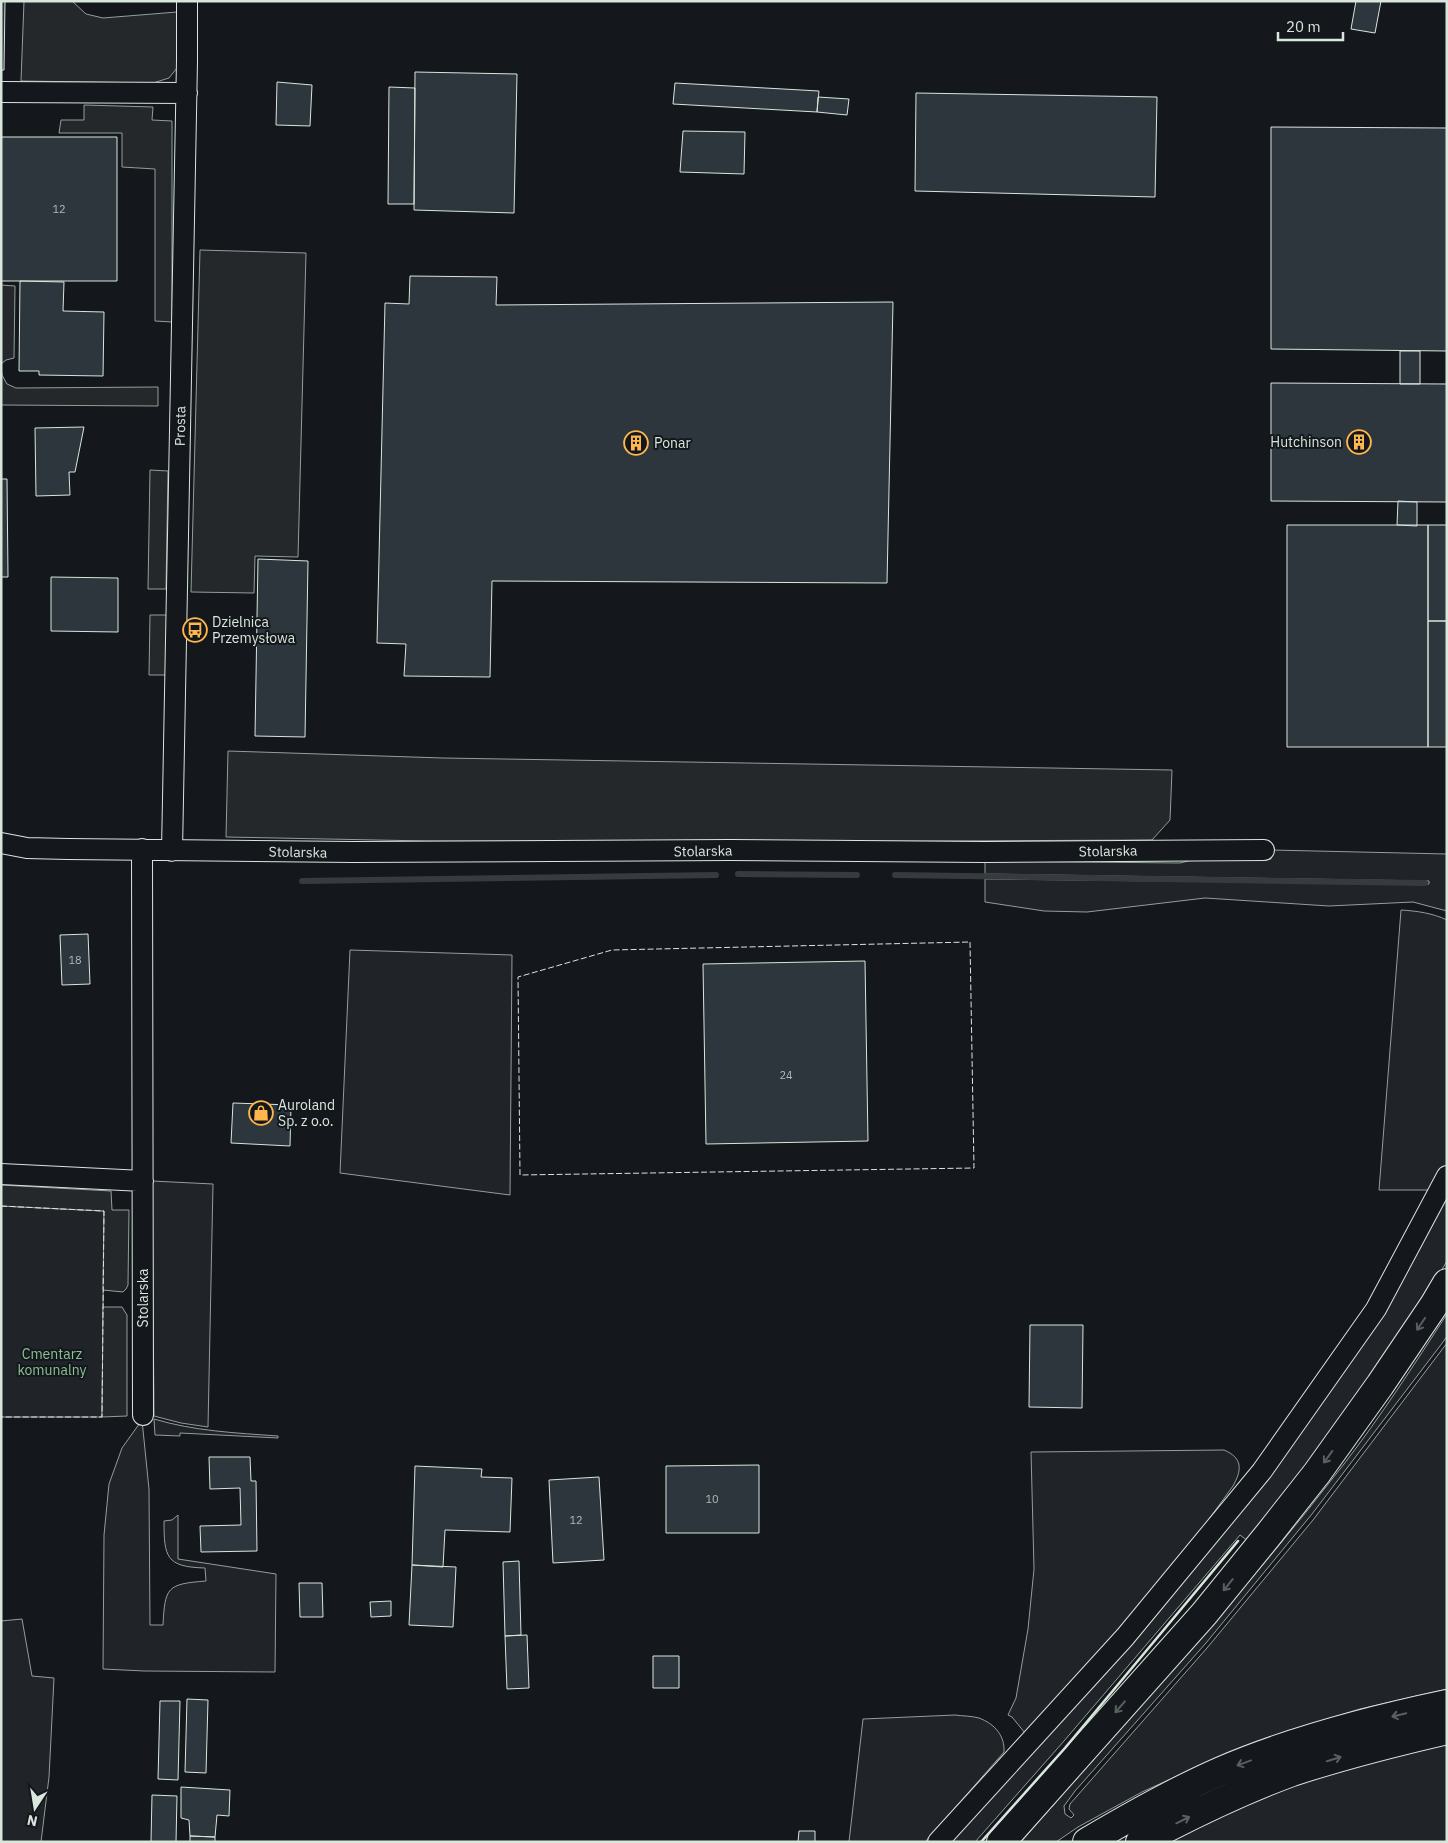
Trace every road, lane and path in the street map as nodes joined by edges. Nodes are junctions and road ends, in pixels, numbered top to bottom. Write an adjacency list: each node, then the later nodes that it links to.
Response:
1 (187, 1): 3 (street, Prosta)
2 (1, 92): 3 (street)
3 (187, 93): 7 (street, Prosta)
4 (1, 843): 5 (street, Stolarska)
5 (142, 849): 7 (street, Stolarska); 10 (street, Stolarska)
6 (1264, 850): 7 (street, Stolarska)
7 (172, 851)
8 (1, 1174): 10 (street)
9 (1447, 1176): 15 (street)
10 (143, 1181): 12 (street, Stolarska)
11 (1447, 1283): 16 (highway, one-way to 16)
12 (143, 1415)
13 (1447, 1704): 17 (highway, one-way to 17)
14 (1447, 1730): 18 (highway, one-way to 14)
15 (938, 1842)
16 (1001, 1842)
17 (1087, 1842)
18 (1140, 1842)

